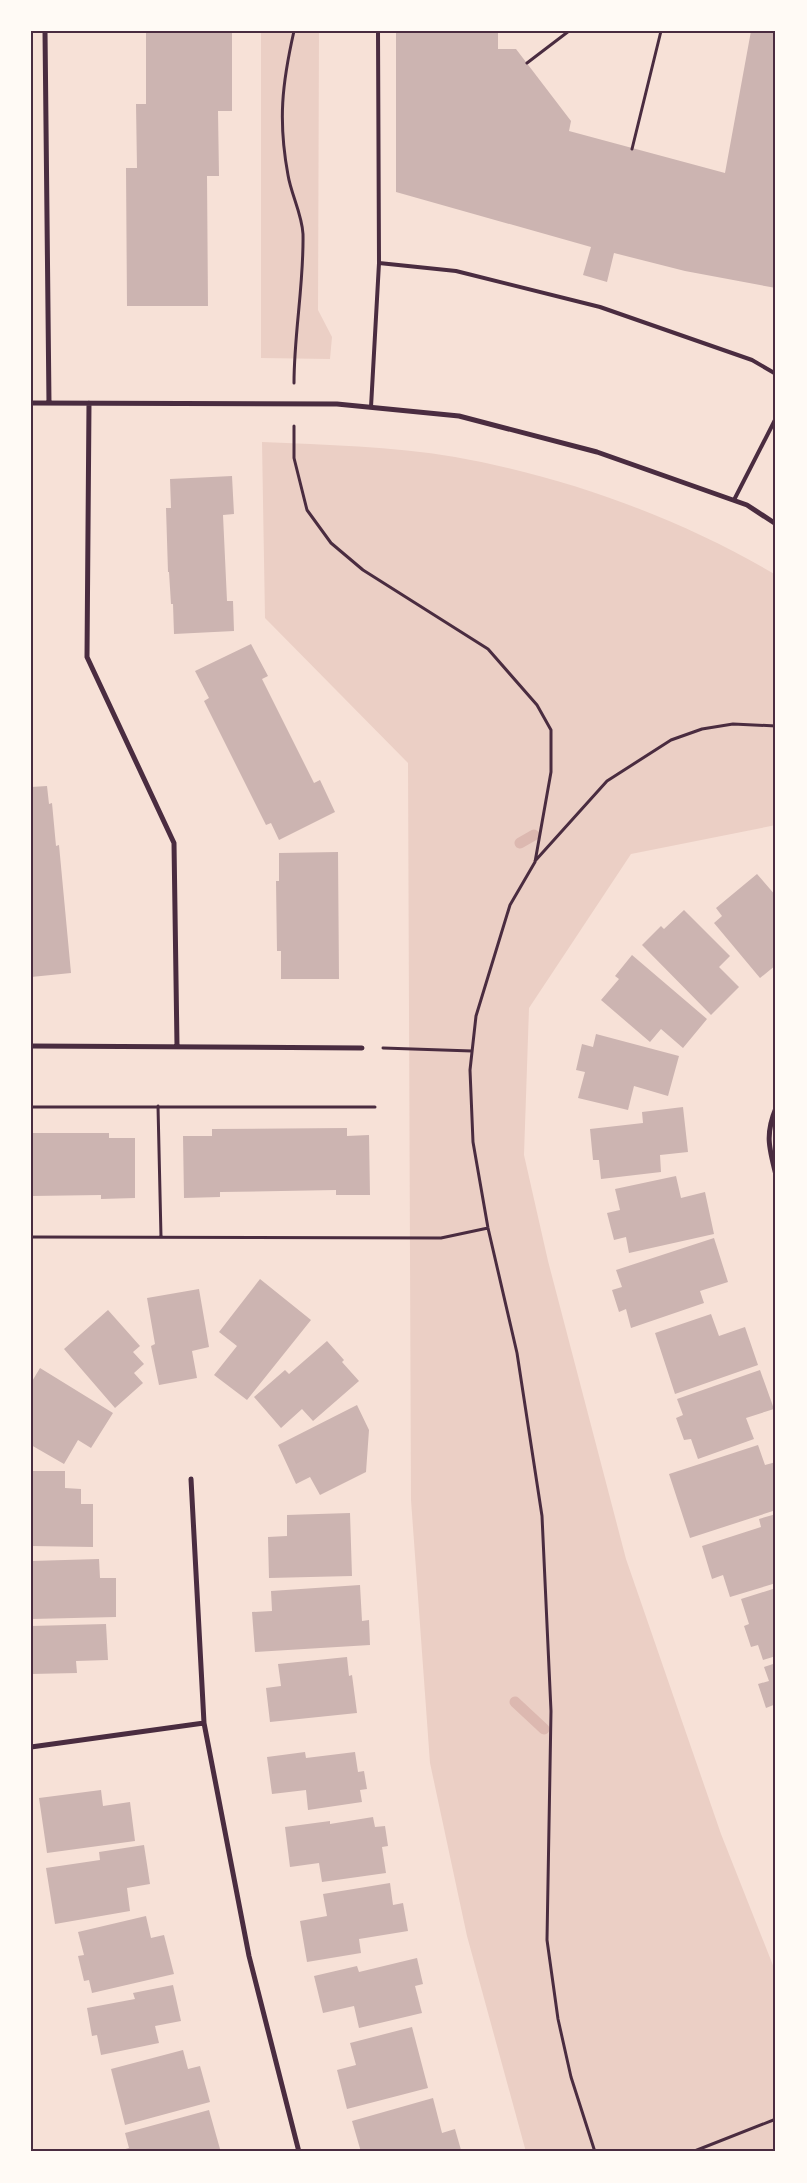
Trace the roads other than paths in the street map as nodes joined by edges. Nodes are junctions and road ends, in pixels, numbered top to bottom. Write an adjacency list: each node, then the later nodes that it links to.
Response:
1 (45, 31): 6 (street)
2 (378, 31): 3 (lane)
3 (379, 262): 4 (lane); 8 (lane)
4 (776, 374)
5 (31, 403): 6 (street)
6 (49, 403): 7 (street)
7 (89, 403): 8 (street); 13 (street)
8 (371, 407): 10 (street)
9 (776, 418): 10 (lane)
10 (734, 500): 11 (street)
11 (776, 524)
12 (31, 1046): 13 (street)
13 (177, 1046): 14 (street)
14 (362, 1048)
15 (776, 1108): 16 (street)
16 (776, 1175)
17 (191, 1479): 18 (street)
18 (204, 1723): 19 (street); 20 (street)
19 (31, 1747)
20 (299, 2152)

